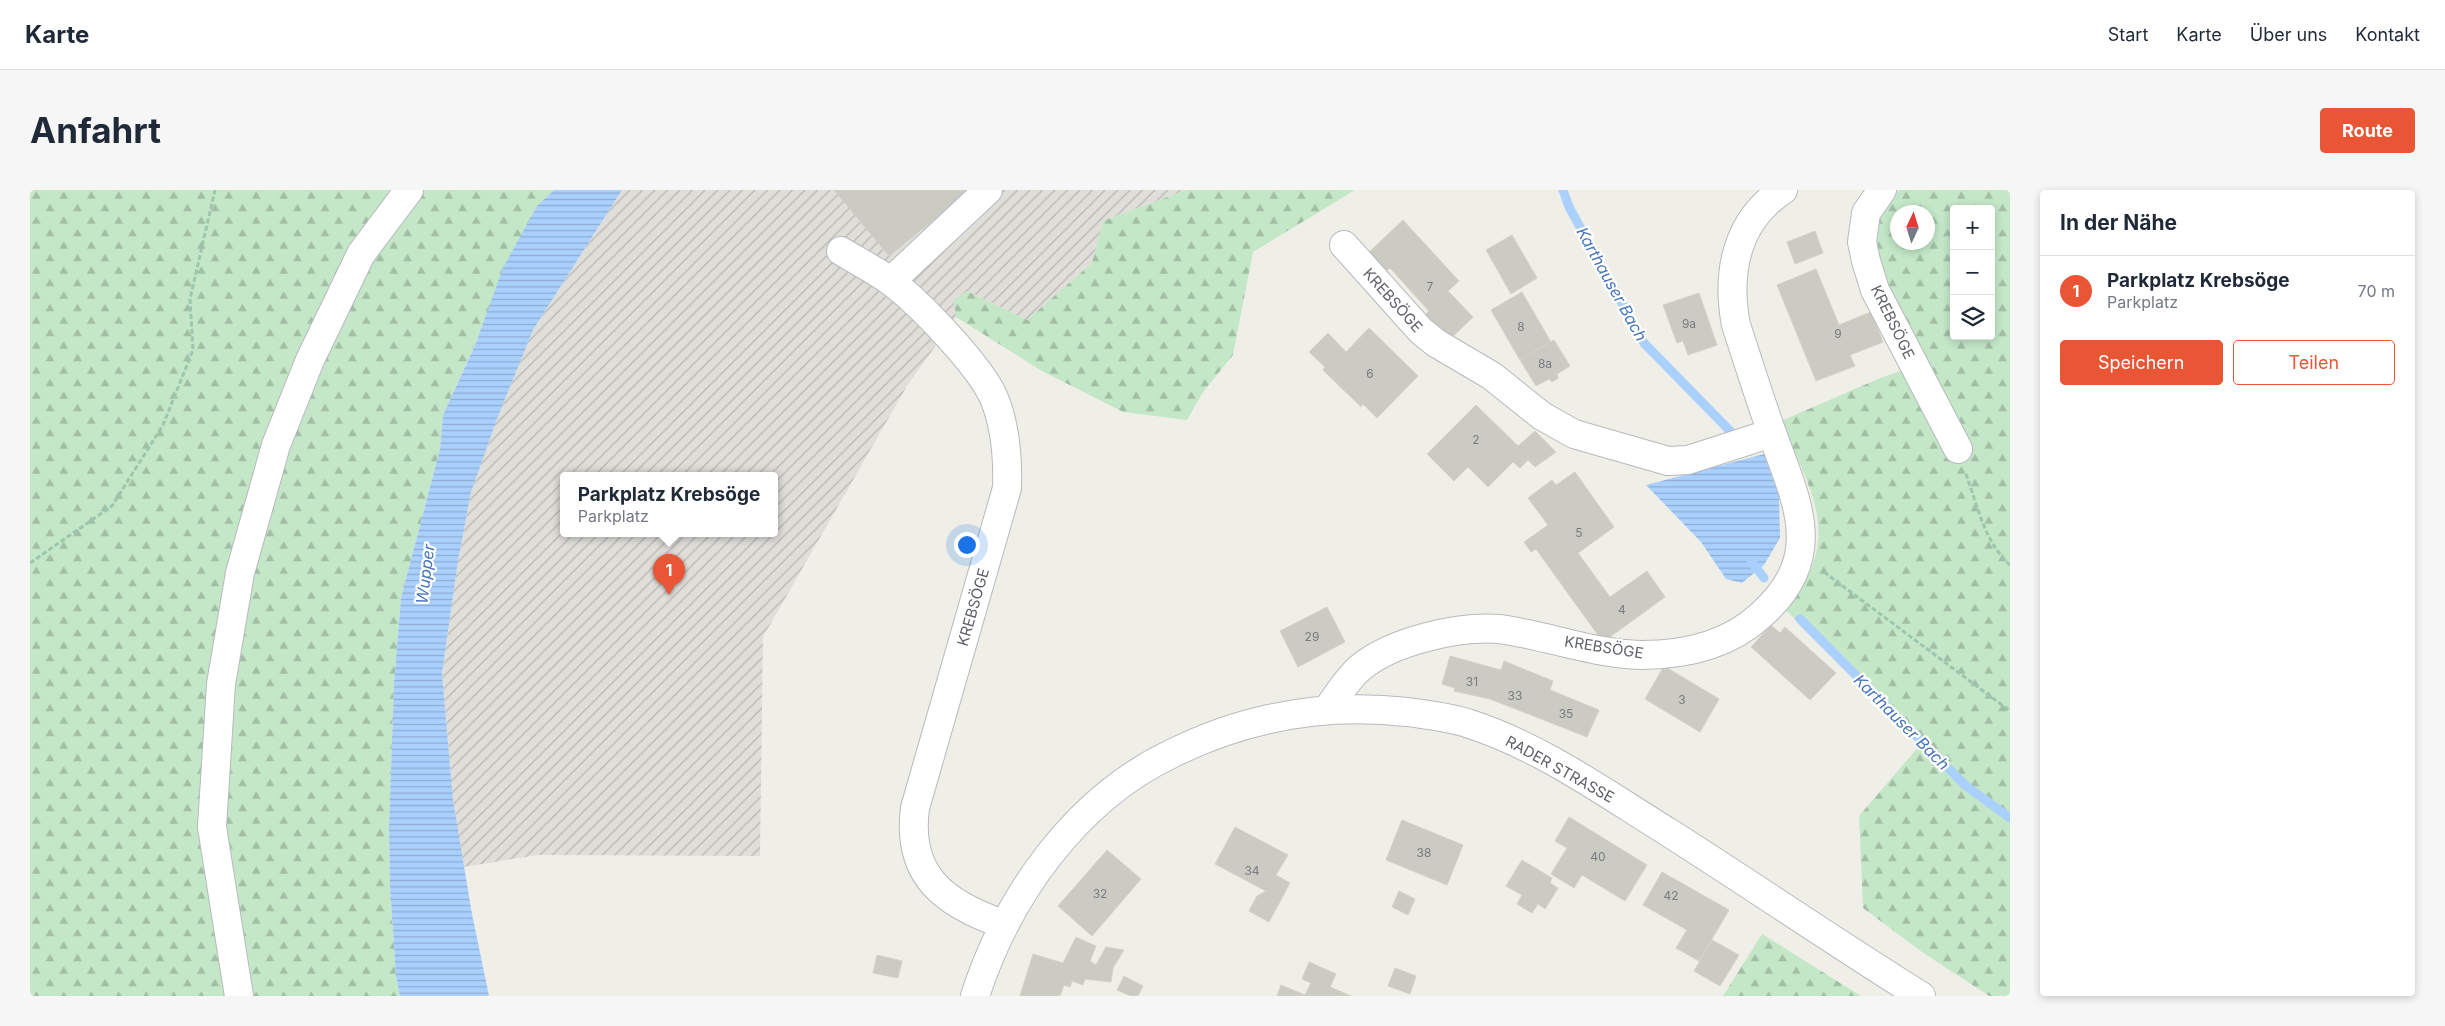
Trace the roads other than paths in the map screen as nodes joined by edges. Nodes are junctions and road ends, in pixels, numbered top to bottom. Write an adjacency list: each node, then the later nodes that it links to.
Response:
1 (410, 190): 12 (street)
2 (988, 190): 7 (street)
3 (1783, 190): 8 (street, KREBSÖGE)
4 (1882, 190): 9 (street, KREBSÖGE)
5 (1344, 245): 8 (street, KREBSÖGE)
6 (841, 251): 7 (street, KREBSÖGE)
7 (891, 281): 11 (street, KREBSÖGE)
8 (1772, 433): 10 (street, KREBSÖGE)
9 (1958, 450)
10 (1326, 710): 11 (street, RADER STRASSE); 14 (street, RADER STRASSE)
11 (1003, 924): 13 (street, RADER STRASSE)
12 (239, 996)
13 (976, 996)
14 (1921, 996)

